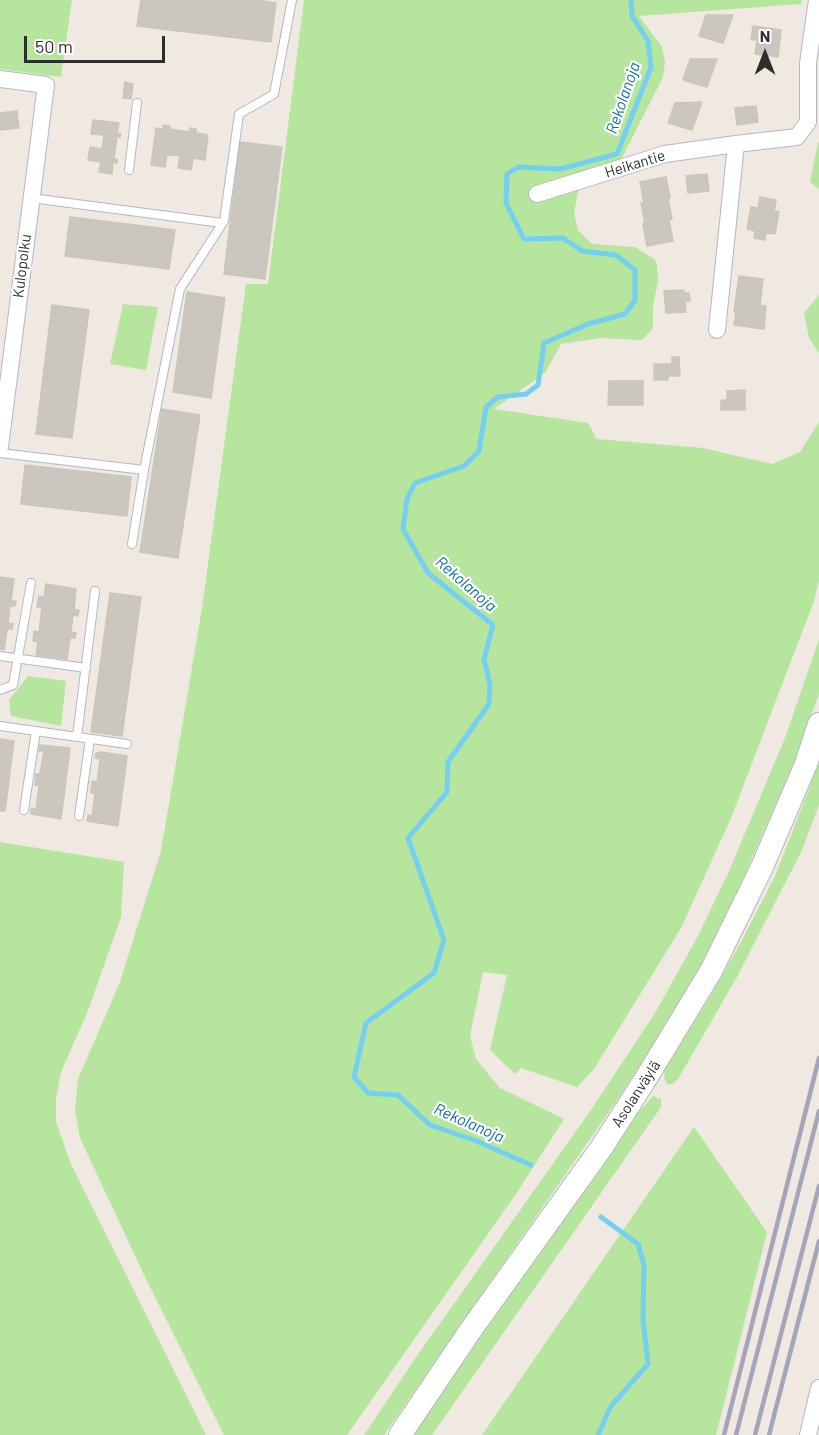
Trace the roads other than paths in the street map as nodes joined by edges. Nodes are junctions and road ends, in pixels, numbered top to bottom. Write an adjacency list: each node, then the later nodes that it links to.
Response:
1 (292, 0): 9 (lane)
2 (817, 0): 5 (street, Heikantie)
3 (0, 79): 8 (street, Kulopolku)
4 (137, 103): 6 (lane)
5 (736, 144): 7 (street, Heikantie); 10 (street)
6 (129, 170)
7 (537, 194)
8 (31, 198): 9 (lane); 11 (street, Kulopolku)
9 (222, 223): 13 (lane)
10 (717, 330)
11 (0, 447)
12 (0, 453): 13 (lane)
13 (144, 470): 14 (lane)
14 (132, 544)
15 (31, 583): 18 (lane)
16 (96, 591): 19 (lane)
17 (0, 657): 18 (lane)
18 (18, 660): 19 (lane); 20 (lane)
19 (86, 668): 24 (lane)
20 (0, 690)
21 (819, 724): 30 (main road, Asolanväylä)
22 (0, 726): 23 (lane)
23 (36, 731): 24 (lane); 27 (lane)
24 (76, 737): 25 (lane)
25 (90, 739): 26 (lane); 28 (lane)
26 (127, 744)
27 (24, 810)
28 (79, 816)
29 (819, 1388): 31 (street)
30 (400, 1435)
31 (808, 1435)

